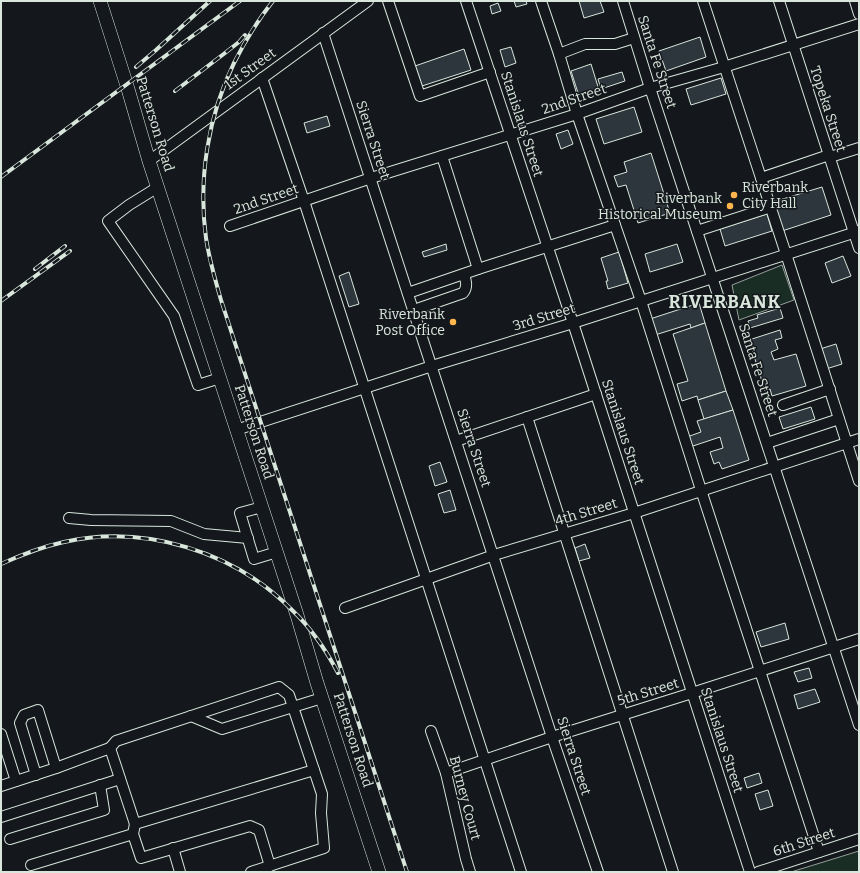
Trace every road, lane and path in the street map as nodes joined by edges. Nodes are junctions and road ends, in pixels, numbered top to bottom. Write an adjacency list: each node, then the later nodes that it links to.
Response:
1 (100, 1): 25 (main road, Patterson Road)
2 (368, 1): 12 (street, 1st Street)
3 (388, 1): 17 (street)
4 (466, 1): 17 (street, Stanislaus Street)
5 (541, 1): 15 (street)
6 (623, 1): 13 (street, Santa Fe Street)
7 (703, 1): 16 (street)
8 (779, 1): 14 (street, Topeka Street)
9 (855, 1): 10 (street)
10 (859, 14)
11 (859, 24): 14 (street, 2nd Street)
12 (323, 33): 18 (street, 1st Street); 26 (street, Sierra Street)
13 (634, 38): 15 (street); 19 (street, Santa Fe Street)
14 (793, 44): 16 (street, 2nd Street); 24 (street, Topeka Street)
15 (559, 54): 20 (street)
16 (724, 66): 19 (street, 2nd Street); 27 (street)
17 (490, 72): 21 (street, Stanislaus Street)
18 (262, 78): 25 (street, 1st Street); 29 (street)
19 (650, 88): 20 (street, 2nd Street); 33 (street, Santa Fe Street)
20 (577, 114): 21 (street, 2nd Street); 31 (street)
21 (510, 135): 23 (street, 2nd Street); 35 (street, Stanislaus Street)
22 (859, 148): 24 (street)
23 (442, 156): 26 (street, 2nd Street); 38 (street)
24 (829, 156): 27 (street); 34 (street, Topeka Street)
25 (149, 161): 28 (main road, Patterson Road)
26 (371, 178): 29 (street, 2nd Street); 41 (street, Sierra Street)
27 (761, 178): 30 (street)
28 (158, 186): 46 (main road, Patterson Road); 46 (street)
29 (304, 201): 32 (street, 2nd Street); 47 (street)
30 (771, 208): 33 (street); 37 (street)
31 (615, 225): 35 (street); 42 (street)
32 (230, 226)
33 (697, 231): 40 (street, Santa Fe Street)
34 (857, 232): 36 (street, Topeka Street); 37 (street, 3rd Street)
35 (547, 246): 38 (street); 44 (street, Stanislaus Street)
36 (859, 248)
37 (786, 254): 40 (street, 3rd Street); 48 (street)
38 (478, 269): 39 (street)
39 (464, 274): 41 (street); 43 (street)
40 (713, 278): 42 (street, 3rd Street); 56 (street, Santa Fe Street)
41 (408, 293): 43 (street, Sierra Street)
42 (641, 301): 44 (street, 3rd Street); 60 (street)
43 (414, 310): 45 (street, Sierra Street)
44 (573, 324): 45 (street, 3rd Street); 49 (street, Stanislaus Street)
45 (432, 366): 47 (street, 3rd Street); 55 (street, Sierra Street)
46 (220, 378): 53 (main road, Patterson Road)
47 (364, 388): 53 (street, 3rd Street); 68 (street)
48 (830, 389): 50 (street); 52 (street)
49 (596, 394): 51 (street); 62 (street, Stanislaus Street)
50 (783, 404)
51 (527, 417): 55 (street); 64 (street)
52 (839, 419): 56 (street); 57 (street)
53 (236, 430): 61 (main road, Patterson Road)
54 (859, 439): 57 (street, 4th Street)
55 (456, 441): 67 (street, Sierra Street)
56 (767, 443): 58 (street, Santa Fe Street)
57 (847, 443): 58 (street, 4th Street); 59 (street)
58 (774, 466): 60 (street, 4th Street); 71 (street, Santa Fe Street)
59 (859, 481)
60 (701, 490): 62 (street, 4th Street); 72 (street)
61 (262, 507): 65 (street); 66 (main road, Patterson Road)
62 (634, 512): 64 (street, 4th Street); 73 (street, Stanislaus Street)
63 (69, 518): 65 (street)
64 (565, 534): 67 (street, 4th Street); 76 (street)
65 (248, 538): 66 (street)
66 (277, 552): 74 (main road, Patterson Road)
67 (494, 555): 68 (street, 4th Street); 81 (street, Sierra Street)
68 (426, 579): 69 (street, 4th Street); 83 (street)
69 (345, 608)
70 (859, 639): 71 (street, 5th Street)
71 (834, 647): 72 (street, 5th Street); 78 (street, Santa Fe Street)
72 (760, 671): 73 (street, 5th Street); 97 (street)
73 (692, 693): 76 (street, 5th Street); 107 (street, Stanislaus Street)
74 (322, 698): 75 (street); 102 (main road, Patterson Road)
75 (293, 707): 77 (street); 77 (street); 85 (street)
76 (623, 714): 81 (street, 5th Street); 106 (street)
77 (191, 716): 82 (street)
78 (859, 725)
79 (431, 731): 86 (street, Burney Court)
80 (1, 734): 89 (street)
81 (552, 736): 83 (street, 5th Street); 105 (street, Sierra Street)
82 (110, 748): 84 (street); 88 (street)
83 (484, 760): 86 (street, 5th Street); 104 (street)
84 (56, 768): 87 (street); 87 (street)
85 (314, 770): 93 (street); 99 (street)
86 (446, 773): 103 (street, Burney Court)
87 (36, 775): 89 (street)
88 (120, 778): 90 (street); 93 (street)
89 (16, 781): 91 (street)
90 (100, 785): 92 (street); 94 (street)
91 (1, 786)
92 (1, 817)
93 (134, 829): 96 (street); 98 (street)
94 (10, 839)
95 (859, 839): 97 (street, 6th Street)
96 (173, 848): 99 (street); 100 (street)
97 (819, 852): 108 (street, 6th Street)
98 (31, 865)
99 (270, 866): 101 (street)
100 (180, 872)
101 (251, 872)
102 (379, 872)
103 (470, 872)
104 (521, 872)
105 (598, 872)
106 (673, 872)
107 (750, 872)
108 (758, 872)

